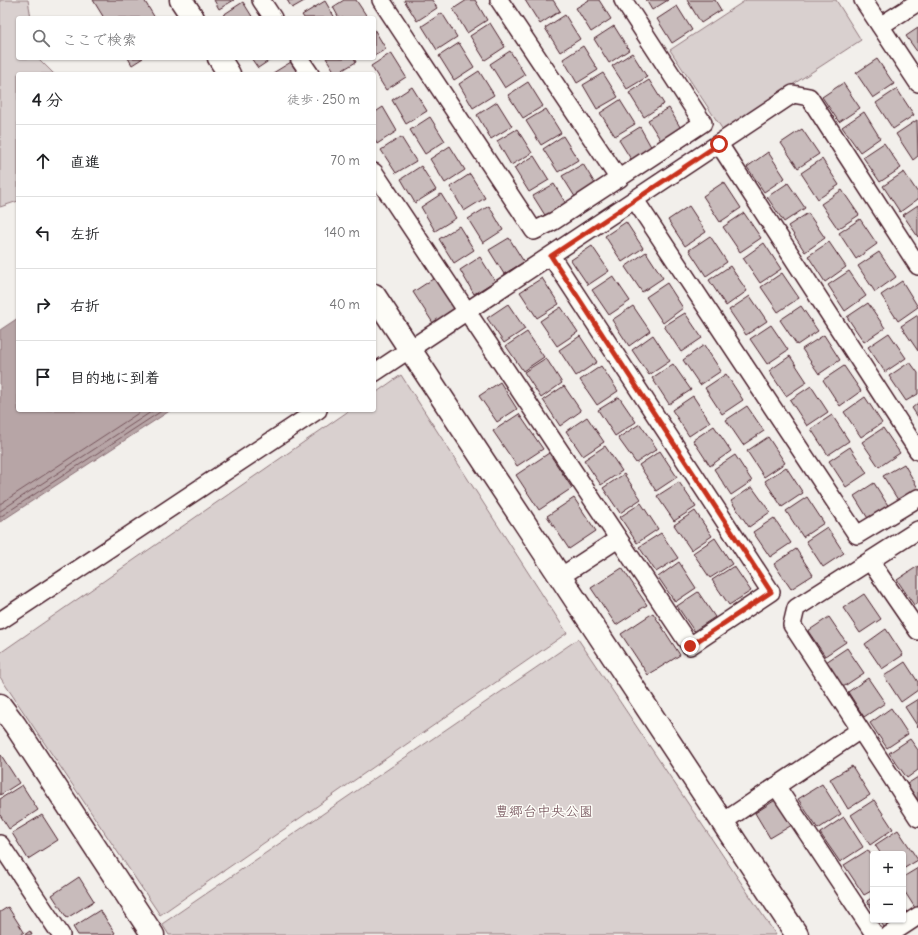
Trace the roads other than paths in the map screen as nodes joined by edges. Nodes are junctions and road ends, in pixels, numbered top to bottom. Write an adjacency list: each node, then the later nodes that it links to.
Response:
1 (181, 0): 8 (street)
2 (261, 0): 9 (street)
3 (382, 0): 18 (street)
4 (499, 0): 18 (street)
5 (623, 0): 18 (street)
6 (863, 0): 10 (street)
7 (918, 2): 10 (street)
8 (192, 16)
9 (272, 16)
10 (880, 26): 15 (street)
11 (220, 60): 13 (street)
12 (300, 60): 14 (street)
13 (228, 72)
14 (309, 72)
15 (918, 83)
16 (719, 144): 19 (street); 21 (street); 27 (street)
17 (376, 175): 23 (street)
18 (619, 179)
19 (635, 200): 20 (street); 28 (street)
20 (551, 256): 23 (street); 30 (street)
21 (918, 266)
22 (376, 298): 24 (street)
23 (466, 312): 24 (street); 30 (street)
24 (410, 349): 25 (street); 32 (street)
25 (376, 372)
26 (315, 412): 33 (street)
27 (918, 451)
28 (918, 498)
29 (918, 530): 31 (street)
30 (618, 539): 32 (street)
31 (870, 561): 34 (street); 36 (street)
32 (560, 577): 39 (street)
33 (0, 621)
34 (918, 631)
35 (0, 706): 43 (street)
36 (860, 730): 37 (street); 38 (street)
37 (776, 786): 39 (street); 45 (street)
38 (918, 818)
39 (722, 822): 44 (street)
40 (0, 844): 42 (street)
41 (918, 916): 46 (street)
42 (61, 935)
43 (153, 935)
44 (797, 935)
45 (875, 935)
46 (889, 935)

